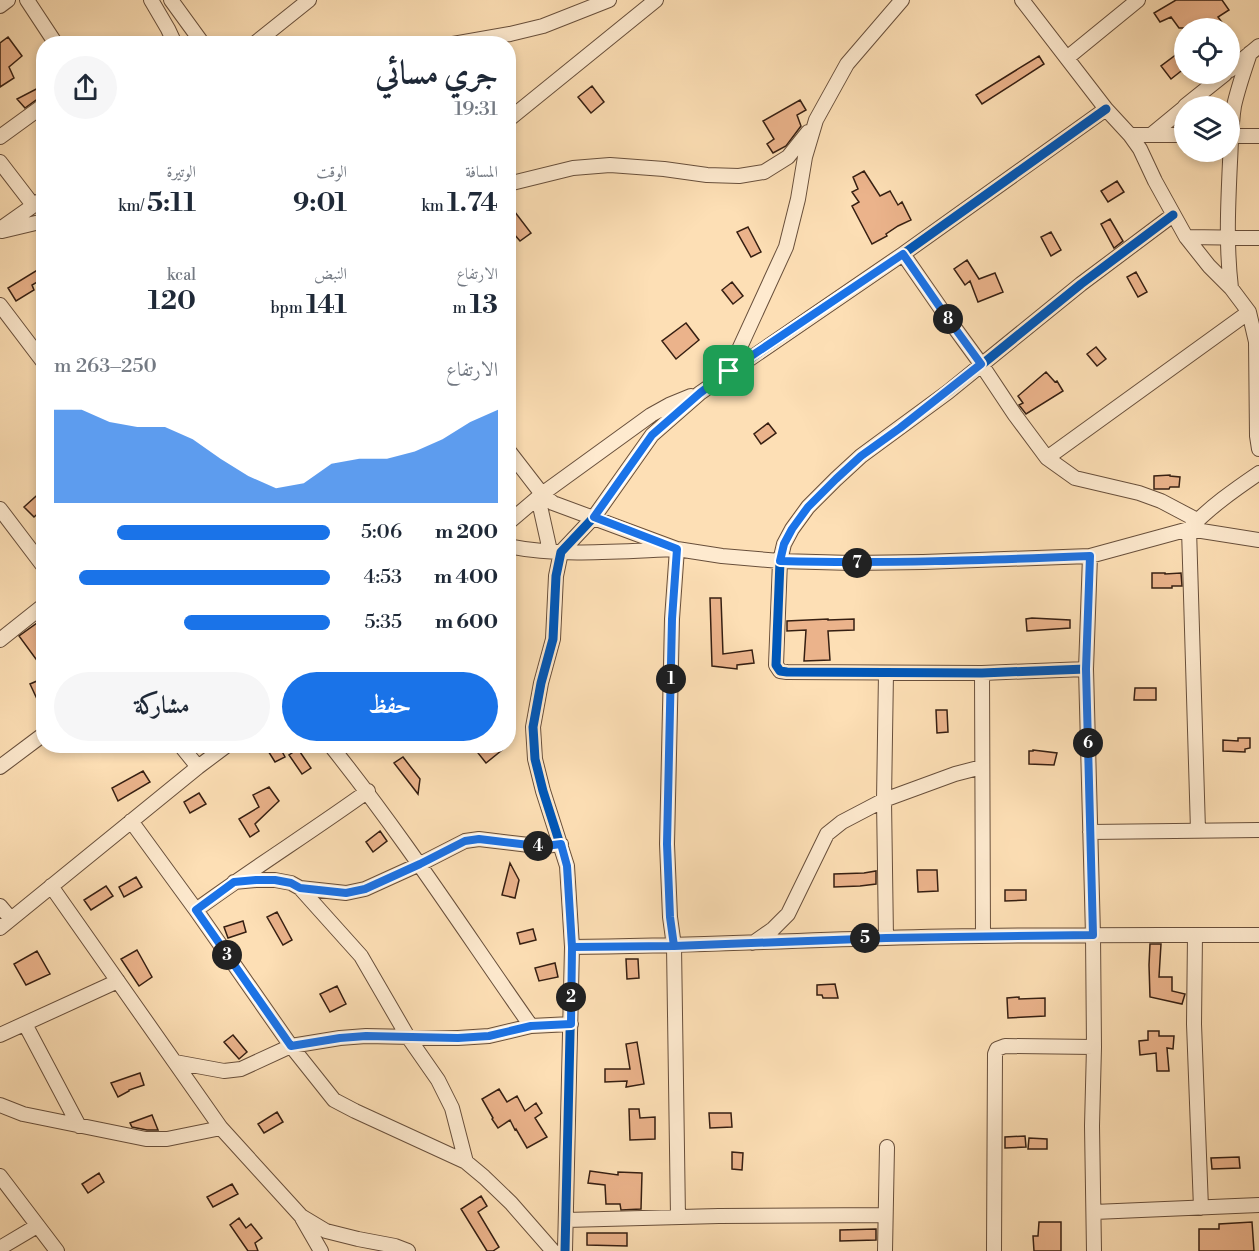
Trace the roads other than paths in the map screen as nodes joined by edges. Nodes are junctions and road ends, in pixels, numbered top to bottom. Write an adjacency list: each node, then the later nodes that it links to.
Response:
1 (8, 0): 11 (street)
2 (27, 0): 13 (street)
3 (151, 0): 14 (street)
4 (171, 0): 15 (street)
5 (309, 0): 16 (street)
6 (609, 0): 12 (street)
7 (656, 0): 27 (street)
8 (902, 0): 29 (street)
9 (1022, 0): 20 (street)
10 (1138, 0): 20 (street)
11 (0, 6)
12 (510, 34): 17 (street); 18 (street)
13 (51, 36)
14 (171, 36)
15 (197, 36)
16 (264, 36)
17 (499, 36)
18 (507, 36)
19 (1255, 49): 21 (street); 24 (street)
20 (1067, 58): 25 (street)
21 (1240, 62)
22 (1213, 84): 23 (street)
23 (1198, 96)
24 (1237, 96)
25 (1106, 109): 30 (street); 47 (street)
26 (36, 111): 35 (street)
27 (516, 114)
28 (1174, 116): 31 (street)
29 (816, 120): 38 (street); 54 (street)
30 (1130, 135): 31 (street); 41 (street)
31 (1151, 135): 32 (street)
32 (1174, 135)
33 (1240, 136): 34 (street)
34 (1259, 136)
35 (0, 137)
36 (0, 162): 39 (street)
37 (1230, 162): 45 (street)
38 (516, 181)
39 (36, 200)
40 (36, 203): 43 (street)
41 (1173, 215): 44 (street); 53 (street)
42 (36, 223): 43 (street)
43 (0, 230)
44 (1186, 237): 45 (street); 48 (street)
45 (1228, 238): 46 (street); 48 (street)
46 (1259, 238)
47 (903, 254): 53 (street); 54 (street)
48 (1231, 288): 50 (street)
49 (0, 305): 52 (street)
50 (1249, 312): 51 (street); 57 (street)
51 (1257, 342): 56 (street)
52 (36, 344)
53 (981, 364): 57 (street); 71 (street)
54 (729, 371): 55 (street)
55 (700, 393): 60 (street); 63 (street)
56 (1259, 449)
57 (1047, 458): 64 (street)
58 (516, 462): 60 (street)
59 (1259, 472): 64 (street)
60 (540, 496): 62 (street); 63 (street); 68 (street)
61 (0, 509): 69 (street)
62 (516, 516)
63 (594, 517): 67 (street); 68 (street)
64 (1193, 525): 65 (street); 70 (street); 87 (street)
65 (1259, 540)
66 (516, 548): 68 (street)
67 (677, 549): 68 (street); 71 (street); 104 (street)
68 (556, 552): 90 (street)
69 (36, 556)
70 (1090, 556): 71 (street); 74 (street)
71 (780, 561): 75 (street)
72 (36, 611): 73 (street)
73 (0, 640)
74 (1086, 669): 76 (street); 89 (street)
75 (886, 673): 76 (street); 85 (street)
76 (982, 673): 83 (street)
77 (36, 740): 81 (street)
78 (187, 753): 82 (street)
79 (217, 753): 82 (street)
80 (337, 753): 84 (street)
81 (0, 767)
82 (198, 767): 86 (street)
83 (982, 767): 85 (street); 101 (street)
84 (368, 791): 91 (street); 92 (street)
85 (884, 800): 102 (street); 103 (street)
86 (132, 820): 93 (street); 96 (street)
87 (1198, 830): 88 (street); 89 (street)
88 (1259, 830)
89 (1090, 832): 98 (street)
90 (561, 844): 91 (street); 105 (street)
91 (420, 864): 94 (street); 109 (street)
92 (234, 882): 94 (street); 96 (street)
93 (51, 886): 97 (street); 106 (street)
94 (300, 888): 111 (street)
95 (0, 906): 97 (street)
96 (196, 910): 112 (street)
97 (5, 924)
98 (1093, 935): 99 (street); 101 (street); 113 (street)
99 (1195, 935): 100 (street); 122 (street)
100 (1259, 935)
101 (983, 936): 102 (street)
102 (886, 938): 103 (street)
103 (753, 943): 104 (street)
104 (674, 946): 105 (street); 126 (street)
105 (572, 947): 108 (street)
106 (118, 981): 107 (street); 114 (street)
107 (25, 1024): 110 (street); 116 (street)
108 (571, 1024): 109 (street); 127 (street)
109 (531, 1026): 111 (street)
110 (0, 1035)
111 (408, 1037): 112 (street); 119 (street)
112 (291, 1046): 114 (street); 119 (street)
113 (1094, 1047): 123 (street); 136 (street)
114 (175, 1062): 117 (street)
115 (0, 1105): 116 (street)
116 (79, 1125): 117 (street)
117 (221, 1128): 125 (street)
118 (887, 1147): 124 (street)
119 (466, 1162): 133 (street)
120 (1, 1179): 128 (street)
121 (1259, 1205): 122 (street)
122 (1202, 1208): 123 (street)
123 (1094, 1212): 137 (street)
124 (885, 1215): 126 (street); 135 (street)
125 (301, 1216): 131 (street); 132 (street)
126 (678, 1216): 127 (street)
127 (566, 1220): 134 (street)
128 (37, 1226): 129 (street); 130 (street)
129 (0, 1248)
130 (57, 1251)
131 (321, 1251)
132 (408, 1251)
133 (553, 1251)
134 (565, 1251)
135 (885, 1251)
136 (994, 1251)
137 (1094, 1251)

